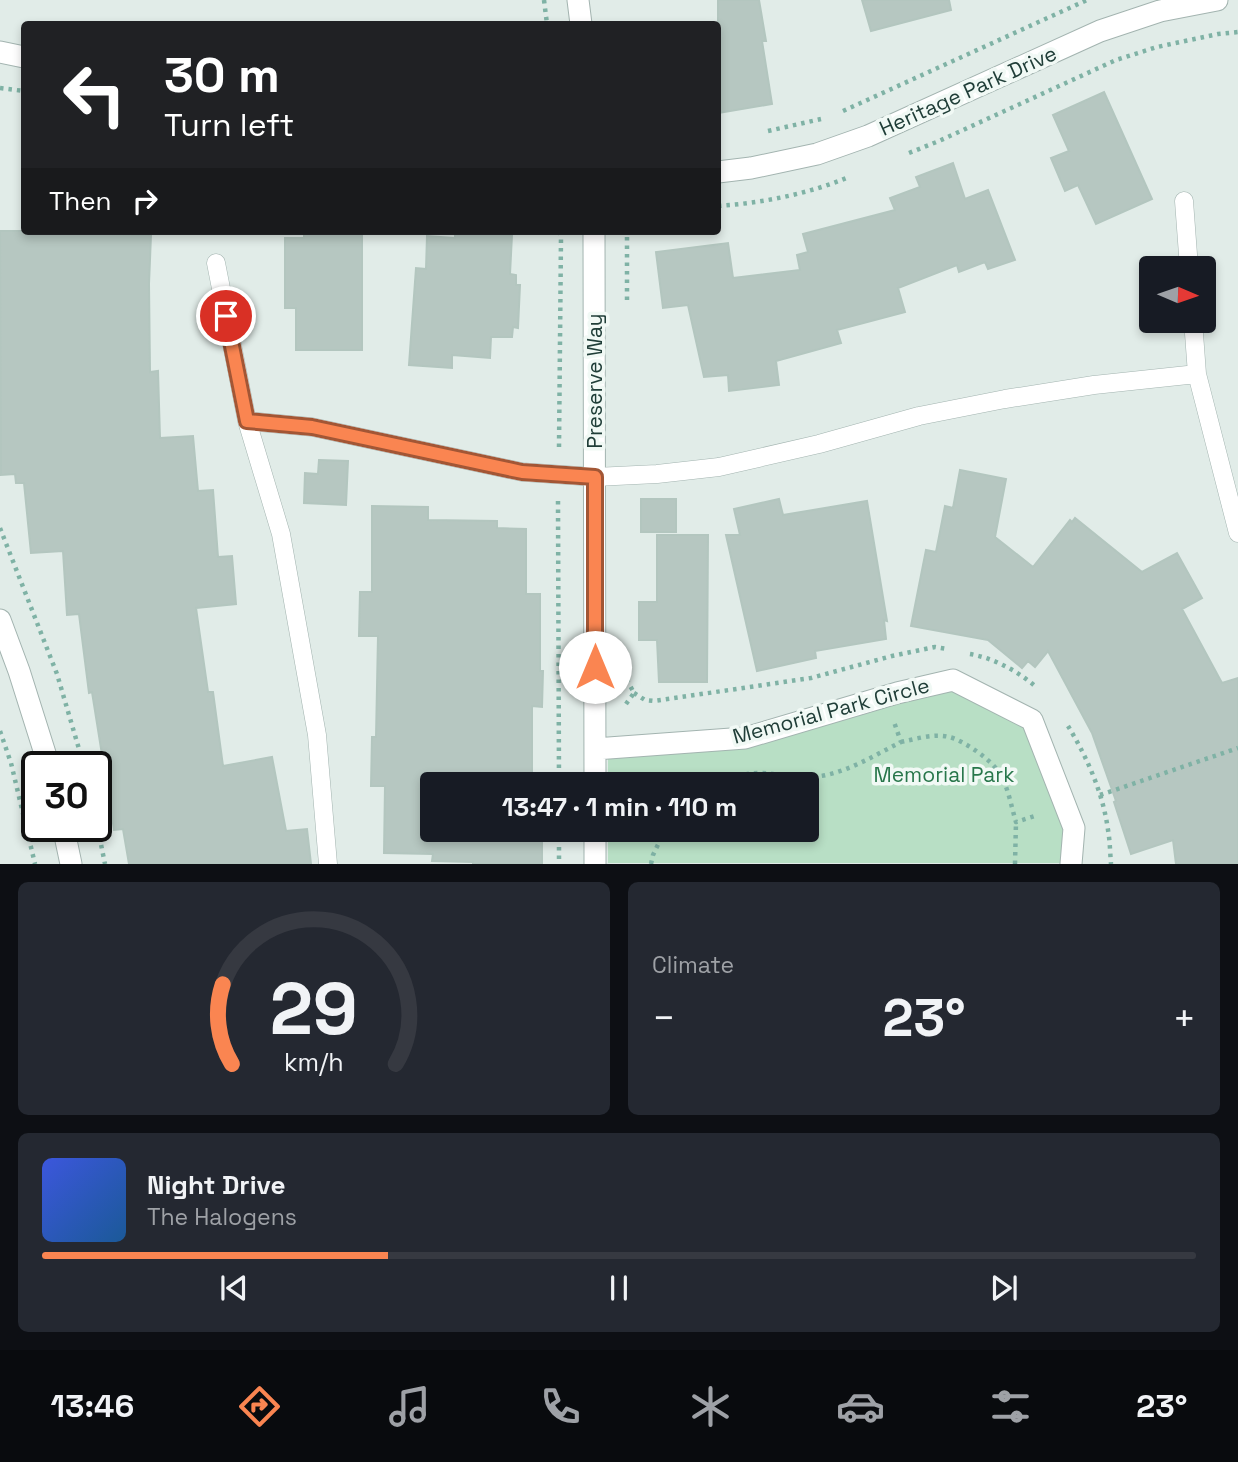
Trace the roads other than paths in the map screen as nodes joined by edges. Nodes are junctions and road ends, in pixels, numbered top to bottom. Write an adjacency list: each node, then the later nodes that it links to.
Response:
1 (578, 0): 3 (street)
2 (1217, 0): 6 (street, Heritage Park Drive)
3 (581, 21)
4 (0, 52): 5 (street)
5 (21, 56)
6 (721, 172)
7 (1184, 201): 9 (lane)
8 (594, 235): 14 (street, Preserve Way)
9 (1188, 256)
10 (216, 263): 13 (lane)
11 (1193, 333): 12 (lane)
12 (1196, 374): 14 (lane); 15 (lane)
13 (247, 421): 14 (lane); 23 (lane)
14 (595, 477): 17 (street, Preserve Way)
15 (1238, 533)
16 (0, 620): 18 (street)
17 (595, 749): 19 (street, Preserve Way); 25 (street, Memorial Park Circle)
18 (44, 751)
19 (595, 772)
20 (66, 842): 22 (street)
21 (595, 842): 24 (street)
22 (71, 863)
23 (328, 863)
24 (595, 863)
25 (1071, 863)

